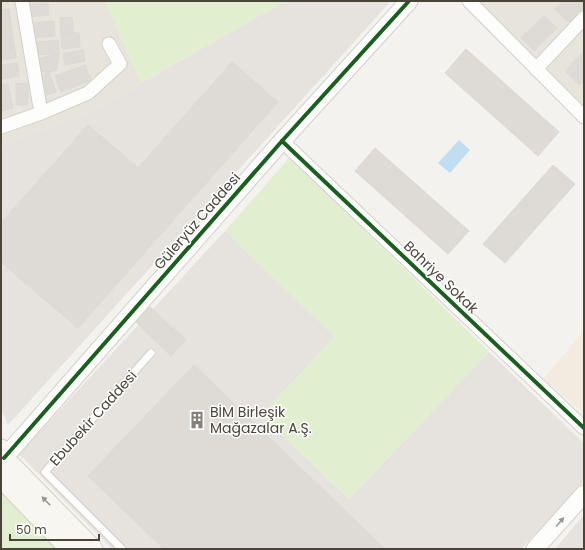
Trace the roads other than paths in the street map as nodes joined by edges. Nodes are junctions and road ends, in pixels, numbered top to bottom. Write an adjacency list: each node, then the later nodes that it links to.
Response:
1 (22, 1): 7 (street)
2 (409, 1): 10 (street, Güleryüz Caddesi)
3 (469, 1): 6 (street)
4 (584, 18): 6 (street)
5 (109, 44): 7 (street)
6 (536, 69): 8 (street)
7 (41, 113): 9 (street)
8 (584, 117)
9 (1, 127)
10 (282, 142): 12 (street, Bahriye Sokak); 13 (street, Güleryüz Caddesi)
11 (151, 353): 18 (lane, Ebubekir Caddesi)
12 (584, 428)
13 (2, 456): 17 (main road, one-way to 13)
14 (1, 478): 16 (main road)
15 (584, 494): 19 (street, one-way to 15)
16 (70, 549)
17 (92, 549)
18 (122, 549)
19 (535, 549)

